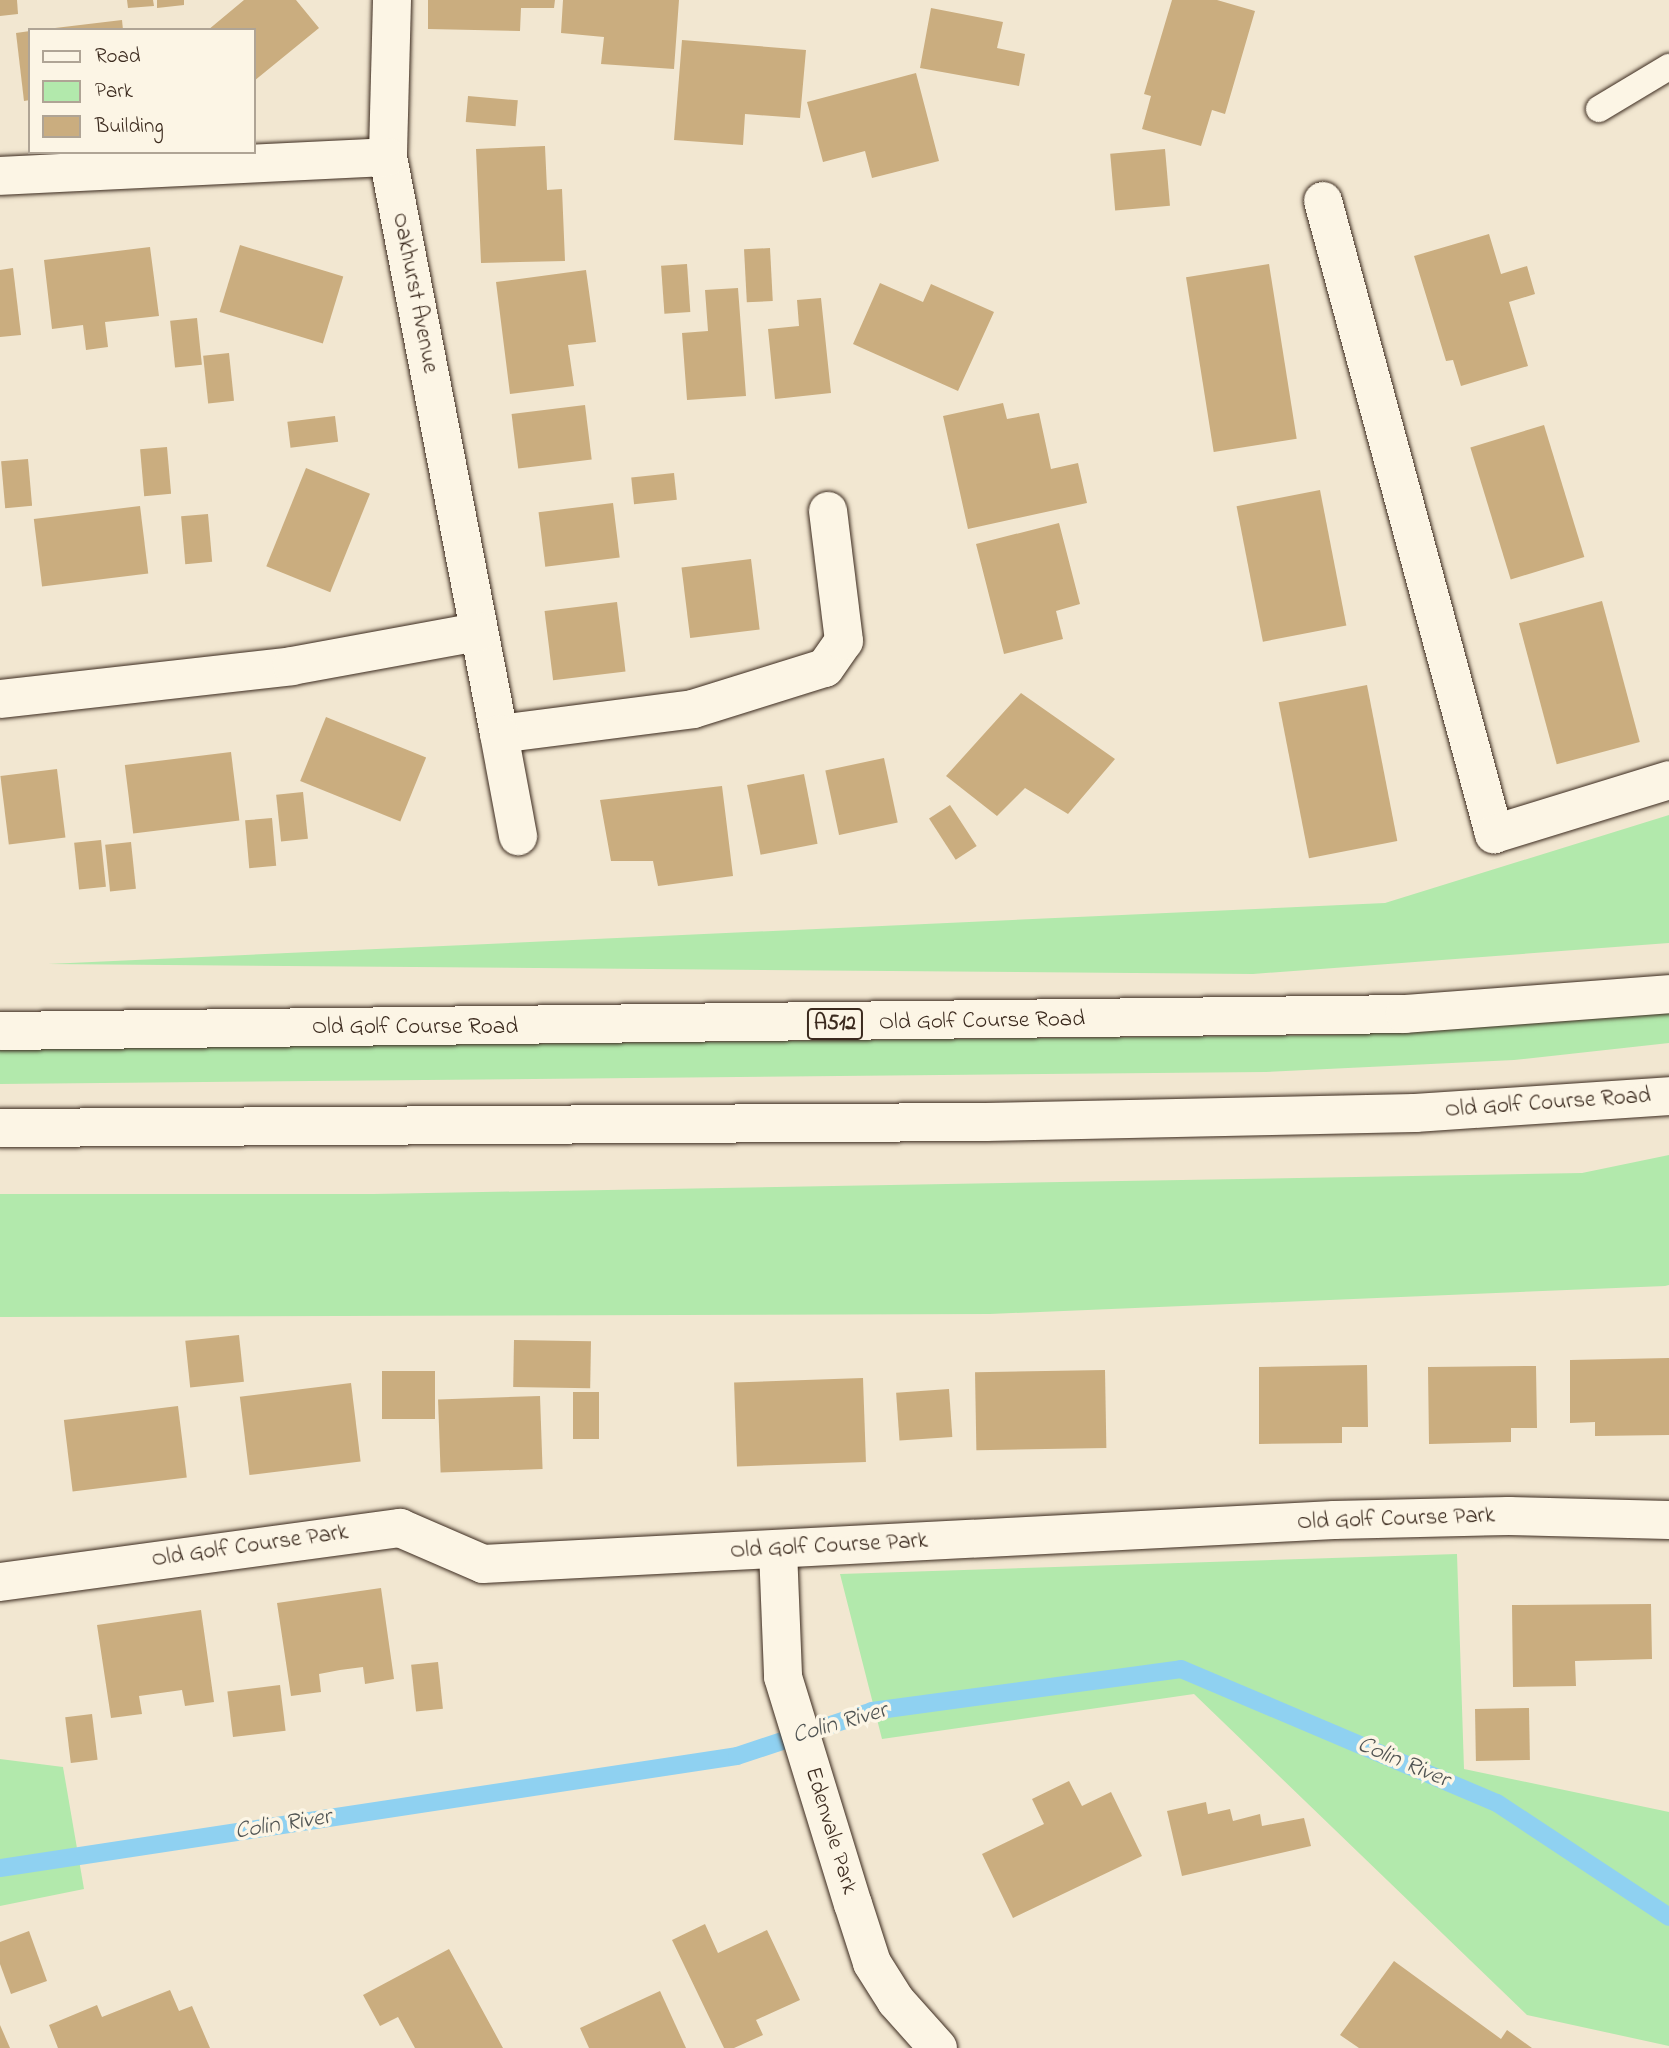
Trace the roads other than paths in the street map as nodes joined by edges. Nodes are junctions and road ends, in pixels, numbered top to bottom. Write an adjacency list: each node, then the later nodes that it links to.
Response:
1 (392, 0): 4 (main road, Oakhurst Avenue)
2 (1669, 67): 3 (lane)
3 (1599, 109)
4 (388, 157): 5 (main road); 8 (main road, Oakhurst Avenue)
5 (0, 176)
6 (1323, 201): 11 (main road)
7 (828, 510): 10 (main road)
8 (478, 632): 9 (main road); 10 (main road, Oakhurst Avenue)
9 (0, 699)
10 (499, 734): 12 (main road, Oakhurst Avenue)
11 (1669, 780)
12 (518, 836)
13 (1669, 994): 14 (main road, Old Golf Course Road / A512)
14 (0, 1031)
15 (1669, 1096): 16 (main road, Old Golf Course Road)
16 (0, 1128)
17 (1669, 1520): 18 (main road, Old Golf Course Park)
18 (778, 1550): 19 (main road, Old Golf Course Park); 20 (main road, Edenvale Park)
19 (0, 1582)
20 (938, 2048)

